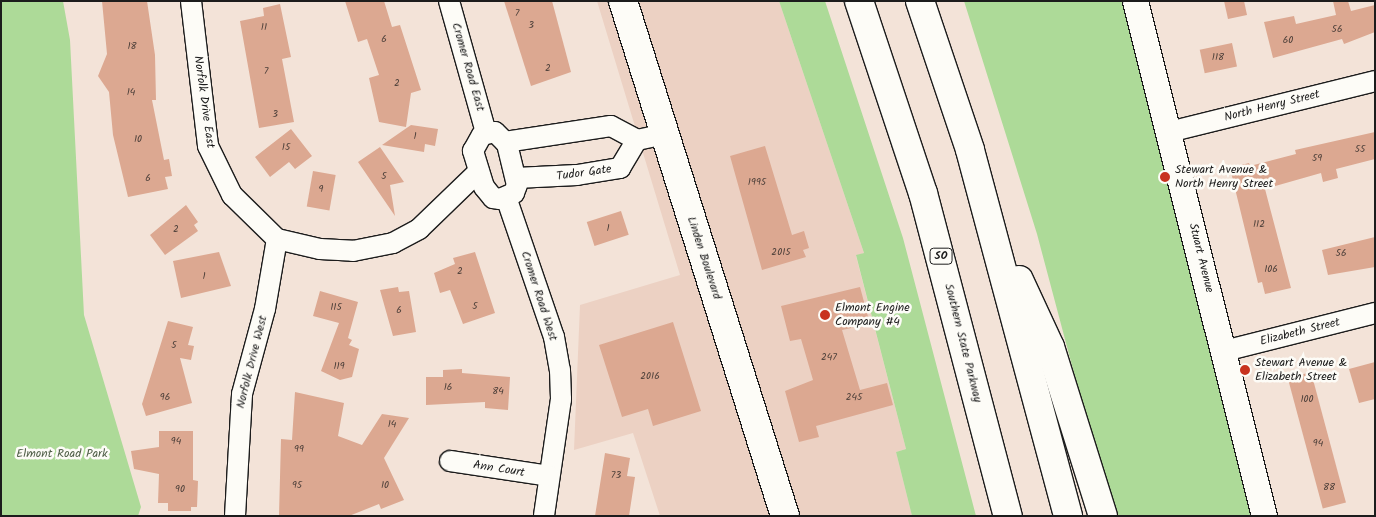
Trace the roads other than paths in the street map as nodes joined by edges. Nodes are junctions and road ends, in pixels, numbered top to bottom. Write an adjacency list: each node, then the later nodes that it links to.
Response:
1 (191, 1): 19 (street, Norfolk Drive East)
2 (449, 1): 11 (street, Cromer Road East)
3 (623, 1): 12 (main road, Linden Boulevard)
4 (859, 1): 27 (main road, Southern State Parkway / SO)
5 (920, 1): 9 (main road)
6 (936, 1): 9 (main road)
7 (1135, 1): 10 (street, Stuart Avenue)
8 (1375, 81): 10 (street, North Henry Street)
9 (949, 83): 18 (main road)
10 (1169, 132): 21 (street, Stuart Avenue)
11 (486, 134): 14 (street); 15 (street)
12 (664, 134): 13 (street); 26 (main road, Linden Boulevard)
13 (637, 140): 14 (street); 16 (street, Tudor Gate)
14 (505, 142): 16 (street)
15 (479, 171): 17 (street); 19 (street)
16 (516, 178): 17 (street)
17 (506, 197): 23 (street, Cromer Road West)
18 (990, 218): 28 (main road); 29 (main road)
19 (277, 239): 24 (street, Norfolk Drive West)
20 (1375, 313): 21 (street, Elizabeth Street)
21 (1224, 351): 30 (street, Stuart Avenue)
22 (450, 461): 23 (street, Ann Court)
23 (549, 476): 25 (street, Cromer Road West)
24 (235, 516)
25 (544, 516)
26 (785, 516)
27 (1008, 516)
28 (1068, 516)
29 (1103, 516)
30 (1264, 516)

